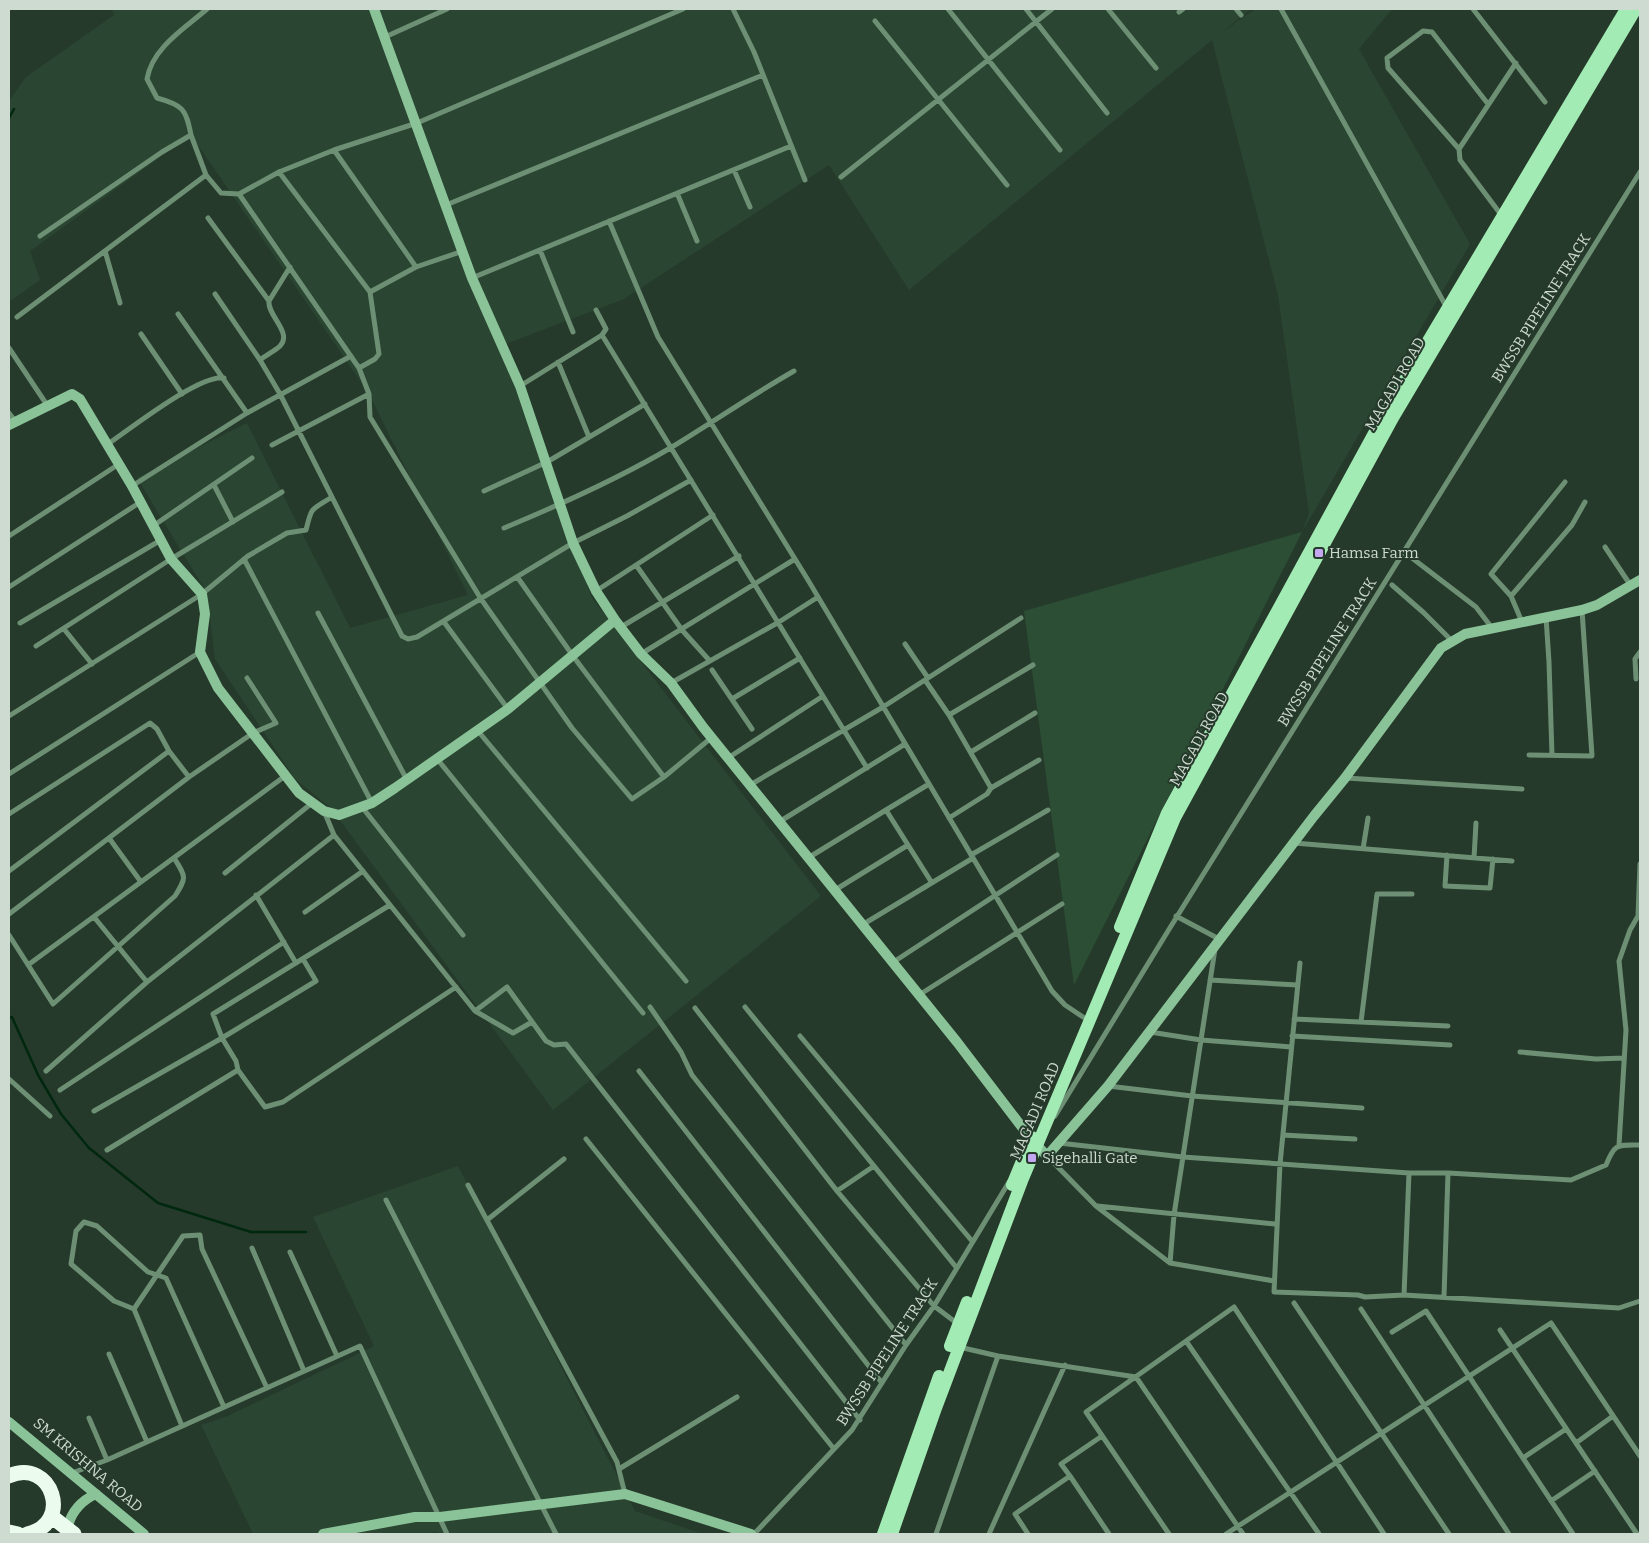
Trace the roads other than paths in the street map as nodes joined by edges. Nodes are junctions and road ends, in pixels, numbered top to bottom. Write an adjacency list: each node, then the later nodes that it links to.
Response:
1 (207, 9): 28 (street)
2 (374, 9): 18 (street)
3 (447, 9): 18 (street)
4 (683, 9): 27 (street)
5 (733, 9): 22 (street)
6 (948, 9): 19 (street)
7 (1026, 9): 17 (street)
8 (1052, 9): 17 (street)
9 (1108, 9): 21 (street)
10 (1236, 9): 15 (street)
11 (1281, 9): 59 (street)
12 (1474, 9): 20 (street)
13 (1626, 9): 44 (main road, MAGADI ROAD)
14 (1636, 9): 277 (main road, MAGADI ROAD)
15 (1241, 15)
16 (875, 21): 23 (street)
17 (1036, 21): 19 (street); 26 (street)
18 (385, 37): 27 (street)
19 (988, 59): 23 (street); 32 (street)
20 (1516, 63): 24 (street); 25 (street)
21 (1156, 68)
22 (763, 75): 29 (street); 42 (street)
23 (939, 98): 37 (street); 39 (street)
24 (1545, 102)
25 (1488, 104): 30 (street); 30 (street)
26 (1107, 114)
27 (417, 123): 31 (street); 42 (street)
28 (191, 135): 36 (street); 47 (street)
29 (791, 146): 33 (street); 38 (street)
30 (1459, 149): 44 (street)
31 (334, 150): 34 (street); 53 (street)
32 (1060, 150)
33 (734, 170): 40 (street); 43 (street)
34 (279, 172): 41 (street); 55 (street)
35 (1640, 172): 224 (street, BWSSB PIPELINE TRACK)
36 (206, 175): 41 (street); 50 (street)
37 (841, 177)
38 (804, 180)
39 (1007, 185)
40 (678, 193): 46 (street); 48 (street)
41 (239, 194): 52 (street)
42 (446, 205): 51 (street)
43 (750, 207)
44 (1502, 217): 59 (main road, MAGADI ROAD)
45 (208, 218): 57 (street)
46 (610, 221): 49 (street); 81 (street)
47 (40, 236)
48 (697, 241)
49 (540, 250): 54 (street); 63 (street)
50 (105, 251): 58 (street); 62 (street)
51 (463, 251): 53 (street); 54 (street)
52 (290, 267): 57 (street); 67 (street)
53 (416, 267): 55 (street)
54 (472, 278): 73 (street)
55 (370, 292): 70 (street)
56 (215, 294): 68 (street)
57 (268, 302): 68 (street)
58 (120, 304)
59 (1448, 308): 249 (main road, MAGADI ROAD)
60 (596, 310): 65 (street)
61 (178, 314): 72 (street)
62 (17, 317)
63 (573, 332)
64 (141, 334): 74 (street)
65 (602, 335): 69 (street); 78 (street)
66 (9, 348): 77 (street)
67 (351, 356): 70 (street); 75 (street)
68 (260, 360): 75 (street)
69 (558, 362): 73 (street); 83 (street)
70 (359, 368): 76 (street)
71 (794, 371): 81 (street)
72 (224, 378): 74 (street); 79 (street)
73 (520, 386): 88 (street)
74 (182, 394): 84 (street)
75 (280, 394): 79 (street); 82 (street)
76 (369, 394): 82 (street); 124 (street)
77 (47, 404): 80 (street); 84 (street)
78 (645, 404): 83 (street); 86 (street)
79 (247, 413): 93 (street)
80 (11, 420)
81 (712, 421): 86 (street); 112 (street)
82 (296, 431): 85 (street); 96 (street)
83 (589, 437): 88 (street)
84 (108, 444): 89 (street)
85 (272, 445)
86 (672, 447): 90 (street); 99 (street)
87 (252, 458): 92 (street)
88 (547, 462): 94 (street); 99 (street)
89 (119, 464): 93 (street); 104 (street)
90 (691, 480): 100 (street); 106 (street)
91 (1565, 482): 122 (street)
92 (214, 485): 101 (street); 102 (street)
93 (132, 486): 98 (street)
94 (484, 491)
95 (282, 492): 101 (street)
96 (332, 498): 111 (street); 130 (street)
97 (1585, 502): 122 (street)
98 (139, 503): 102 (street); 119 (street)
99 (561, 505): 103 (street); 106 (street)
100 (713, 515): 108 (street); 113 (street)
101 (233, 522): 110 (street)
102 (153, 526): 105 (street)
103 (504, 528)
104 (9, 536)
105 (160, 540): 110 (street); 133 (street)
106 (573, 543): 114 (street); 120 (street)
107 (1605, 547): 118 (street)
108 (739, 556): 116 (street); 125 (street)
109 (1412, 558): 135 (street)
110 (171, 559): 121 (street); 136 (street)
111 (244, 559): 121 (street); 187 (street)
112 (795, 559): 116 (street); 123 (street)
113 (636, 564): 120 (street); 125 (street)
114 (518, 578): 124 (street); 144 (street)
115 (1640, 580): 118 (street)
116 (755, 585): 131 (street); 137 (street)
117 (1392, 586): 138 (street)
118 (1631, 586): 126 (street)
119 (9, 587)
120 (596, 591): 134 (street)
121 (202, 594): 141 (street); 147 (street)
122 (1511, 596): 132 (street)
123 (818, 597): 131 (street); 157 (street)
124 (481, 600): 130 (street); 153 (street)
125 (664, 602): 134 (street); 137 (street)
126 (1582, 610): 128 (street); 171 (street)
127 (318, 613): 181 (street)
128 (1546, 617): 132 (street); 171 (street)
129 (1021, 618): 151 (street)
130 (444, 622): 158 (street)
131 (779, 622): 145 (street); 146 (street)
132 (1522, 622): 135 (street)
133 (20, 623)
134 (618, 624): 143 (street); 144 (street)
135 (1492, 628): 138 (street)
136 (64, 629): 140 (street); 147 (street)
137 (682, 630): 143 (street); 146 (street)
138 (1452, 641): 180 (street)
139 (905, 644): 151 (street)
140 (36, 646)
141 (200, 652): 165 (street); 176 (street)
142 (1640, 652): 152 (street)
143 (640, 654): 154 (street)
144 (573, 656): 153 (street); 179 (street)
145 (800, 658): 155 (street); 156 (street)
146 (709, 660): 154 (street)
147 (92, 664): 161 (street)
148 (1033, 665): 160 (street)
149 (712, 670): 156 (street)
150 (247, 678): 165 (street)
151 (926, 679): 157 (street); 160 (street)
152 (1636, 679)
153 (540, 683): 158 (street); 179 (street)
154 (671, 683): 166 (street)
155 (824, 696): 163 (street); 172 (street)
156 (732, 699): 162 (street)
157 (883, 706): 163 (street); 167 (street)
158 (508, 709): 164 (street)
159 (1035, 713): 169 (street)
160 (949, 715): 169 (street)
161 (9, 716)
162 (752, 729)
163 (844, 730): 175 (street); 183 (street)
164 (478, 731): 173 (street); 239 (street)
165 (253, 733): 177 (street); 178 (street)
166 (712, 738): 172 (street); 179 (street)
167 (905, 744): 175 (street); 182 (street)
168 (169, 751): 178 (street); 192 (street); 211 (street)
169 (971, 752): 184 (street)
170 (1529, 755): 171 (street)
171 (1552, 755)
172 (728, 758): 183 (street)
173 (438, 760): 181 (street); 248 (street)
174 (1039, 760): 184 (street)
175 (867, 768): 195 (street)
176 (9, 774)
177 (286, 776): 186 (street); 205 (street)
178 (189, 777): 198 (street)
179 (664, 777)
180 (1345, 778): 185 (street); 199 (street)
181 (407, 780): 187 (street)
182 (929, 784): 189 (street); 193 (street)
183 (750, 786): 195 (street)
184 (991, 788): 193 (street)
185 (1522, 789)
186 (312, 802): 191 (street); 213 (street)
187 (372, 803): 188 (street)
188 (362, 807): 191 (street); 229 (street)
189 (886, 810): 200 (street); 206 (street)
190 (1048, 810): 204 (street)
191 (324, 811): 197 (street)
192 (9, 814)
193 (949, 818): 204 (street)
194 (1368, 818): 201 (street)
195 (779, 822): 206 (street)
196 (1476, 823): 207 (street)
197 (334, 835): 212 (street); 219 (street)
198 (109, 838): 214 (street); 223 (street)
199 (1293, 843): 201 (street); 231 (street)
200 (908, 846): 215 (street); 216 (street)
201 (1363, 849): 203 (street)
202 (1056, 855): 217 (street)
203 (1446, 855): 207 (street); 208 (street)
204 (972, 856): 215 (street); 217 (street)
205 (174, 858): 214 (street); 232 (street)
206 (808, 858): 216 (street)
207 (1474, 858): 208 (street)
208 (1492, 859): 209 (street)
209 (1512, 861)
210 (1640, 864): 262 (street)
211 (9, 870)
212 (363, 871): 221 (street); 222 (street)
213 (225, 873)
214 (140, 882): 225 (street)
215 (932, 883): 226 (street)
216 (834, 891): 226 (street)
217 (995, 894): 227 (street); 235 (street)
218 (1412, 894): 252 (street)
219 (256, 895): 230 (street); 240 (street)
220 (1062, 904): 227 (street)
221 (390, 905): 233 (street); 242 (street)
222 (305, 912)
223 (9, 914)
224 (1176, 916): 231 (street); 277 (street, BWSSB PIPELINE TRACK)
225 (94, 917): 232 (street); 237 (street)
226 (862, 925): 235 (street)
227 (1018, 933): 243 (street); 249 (street)
228 (9, 935): 237 (street)
229 (463, 935)
230 (284, 942): 234 (street); 268 (street)
231 (1217, 942): 238 (street); 254 (street)
232 (118, 948): 237 (street); 240 (street)
233 (303, 959): 234 (street); 257 (street)
234 (296, 963): 257 (street)
235 (892, 963): 243 (street)
236 (1300, 963): 241 (street)
237 (28, 965)
238 (1210, 980): 241 (street); 258 (street)
239 (686, 981)
240 (147, 982): 264 (street)
241 (1297, 985): 250 (street)
242 (456, 987): 247 (street); 263 (street)
243 (919, 995): 277 (street)
244 (650, 1007): 315 (street)
245 (745, 1007): 286 (street)
246 (695, 1008): 291 (street)
247 (475, 1011): 251 (street); 251 (street)
248 (643, 1013)
249 (1083, 1017): 277 (main road, MAGADI ROAD)
250 (1294, 1019): 252 (street); 256 (street)
251 (532, 1022): 332 (street)
252 (1361, 1022): 253 (street)
253 (1448, 1026)
254 (1149, 1031): 258 (street); 267 (street)
255 (800, 1036): 297 (street)
256 (1292, 1036): 259 (street); 260 (street)
257 (222, 1038): 263 (street); 272 (street)
258 (1201, 1040): 260 (street); 269 (street)
259 (1450, 1045)
260 (1291, 1047): 270 (street)
261 (1520, 1052): 262 (street)
262 (1624, 1058): 279 (street)
263 (238, 1070): 281 (street)
264 (46, 1071)
265 (639, 1071): 325 (street)
266 (9, 1079): 273 (street)
267 (1108, 1086): 269 (street); 278 (street)
268 (60, 1090)
269 (1192, 1096): 270 (street); 283 (street)
270 (1287, 1103): 271 (street); 274 (street)
271 (1362, 1108)
272 (94, 1111)
273 (50, 1116)
274 (1283, 1135): 276 (street); 285 (street)
275 (586, 1139): 340 (street)
276 (1355, 1139)
277 (1034, 1143): 282 (street); 287 (main road, MAGADI ROAD); 311 (main road, MAGADI ROAD)
278 (1059, 1143): 282 (street); 283 (street)
279 (1619, 1145): 280 (street); 288 (street)
280 (1640, 1145)
281 (107, 1150)
282 (1047, 1156): 293 (street)
283 (1183, 1157): 285 (street); 294 (street)
284 (564, 1159): 295 (street)
285 (1280, 1164): 289 (street); 296 (street)
286 (874, 1166): 291 (street); 301 (street)
287 (1019, 1166): 297 (street, BWSSB PIPELINE TRACK); 311 (main road, MAGADI ROAD)
288 (1448, 1173): 289 (street); 305 (street)
289 (1409, 1174): 304 (street)
290 (468, 1185): 295 (street)
291 (837, 1191): 308 (street)
292 (386, 1200): 354 (street)
293 (1096, 1206): 294 (street); 300 (street)
294 (1174, 1215): 296 (street); 300 (street)
295 (487, 1220): 345 (street)
296 (1275, 1224): 303 (street)
297 (972, 1241): 301 (street, BWSSB PIPELINE TRACK)
298 (252, 1248): 322 (street)
299 (290, 1252): 319 (street)
300 (1170, 1263): 303 (street)
301 (956, 1267): 308 (street, BWSSB PIPELINE TRACK)
302 (158, 1275): 309 (street); 309 (street); 326 (street); 329 (street)
303 (1274, 1281): 304 (street)
304 (1404, 1295): 305 (street)
305 (1444, 1298): 306 (street)
306 (1640, 1301)
307 (1294, 1303): 336 (street)
308 (934, 1306): 311 (street); 315 (street, BWSSB PIPELINE TRACK)
309 (134, 1308): 334 (street)
310 (1361, 1310): 328 (street)
311 (962, 1326): 316 (main road, MAGADI ROAD)
312 (1500, 1330): 317 (street)
313 (1392, 1332): 323 (street)
314 (1186, 1341): 324 (street); 344 (street); 350 (street)
315 (906, 1346): 325 (street, BWSSB PIPELINE TRACK)
316 (955, 1346): 320 (street); 368 (main road, MAGADI ROAD); 369 (main road, MAGADI ROAD)
317 (1512, 1348): 323 (street); 330 (street); 335 (street)
318 (109, 1354): 338 (street)
319 (337, 1356): 322 (street); 356 (street)
320 (998, 1356): 321 (street); 370 (street)
321 (1065, 1365): 324 (street); 371 (street)
322 (304, 1371): 326 (street)
323 (1469, 1376): 328 (street); 342 (street)
324 (1136, 1377): 337 (street); 357 (street)
325 (882, 1383): 332 (street, BWSSB PIPELINE TRACK)
326 (268, 1388): 329 (street)
327 (736, 1397): 345 (street)
328 (1424, 1406): 336 (street); 380 (street)
329 (224, 1407): 334 (street)
330 (1613, 1416): 339 (street); 341 (street)
331 (89, 1418): 343 (street)
332 (860, 1420): 340 (street, BWSSB PIPELINE TRACK)
333 (9, 1422): 347 (street, SM KRISHNA ROAD)
334 (182, 1426): 338 (street)
335 (1566, 1429): 339 (street); 342 (street)
336 (1381, 1433): 344 (street); 379 (street)
337 (1102, 1436): 349 (street); 374 (street)
338 (147, 1442): 343 (street)
339 (1576, 1443): 346 (street)
340 (834, 1449): 367 (street, BWSSB PIPELINE TRACK)
341 (1640, 1456)
342 (1523, 1458): 353 (street)
343 (107, 1460): 347 (street)
344 (1337, 1462): 350 (street); 378 (street)
345 (619, 1469): 352 (street)
346 (1595, 1471): 353 (street); 382 (street)
347 (71, 1473): 351 (street, SM KRISHNA ROAD)
348 (9, 1476): 355 (highway)
349 (1070, 1476): 372 (street); 373 (street)
350 (1290, 1493): 357 (street); 377 (street)
351 (96, 1494): 358 (street); 359 (street, SM KRISHNA ROAD)
352 (625, 1494): 354 (street); 367 (street)
353 (1551, 1500): 381 (street)
354 (540, 1504): 356 (street); 366 (street)
355 (51, 1516): 358 (highway); 361 (highway)
356 (440, 1517): 364 (street); 365 (street)
357 (1238, 1527): 375 (street); 376 (street)
358 (70, 1531)
359 (140, 1531): 363 (street, SM KRISHNA ROAD)
360 (9, 1532): 362 (highway)
361 (37, 1533)
362 (18, 1534)
363 (151, 1534)
364 (323, 1534)
365 (448, 1534)
366 (556, 1534)
367 (752, 1534)
368 (882, 1534)
369 (892, 1534)
370 (936, 1534)
371 (989, 1534)
372 (1028, 1534)
373 (1108, 1534)
374 (1169, 1534)
375 (1226, 1534)
376 (1243, 1534)
377 (1319, 1534)
378 (1384, 1534)
379 (1449, 1534)
380 (1509, 1534)
381 (1573, 1534)
382 (1637, 1534)

